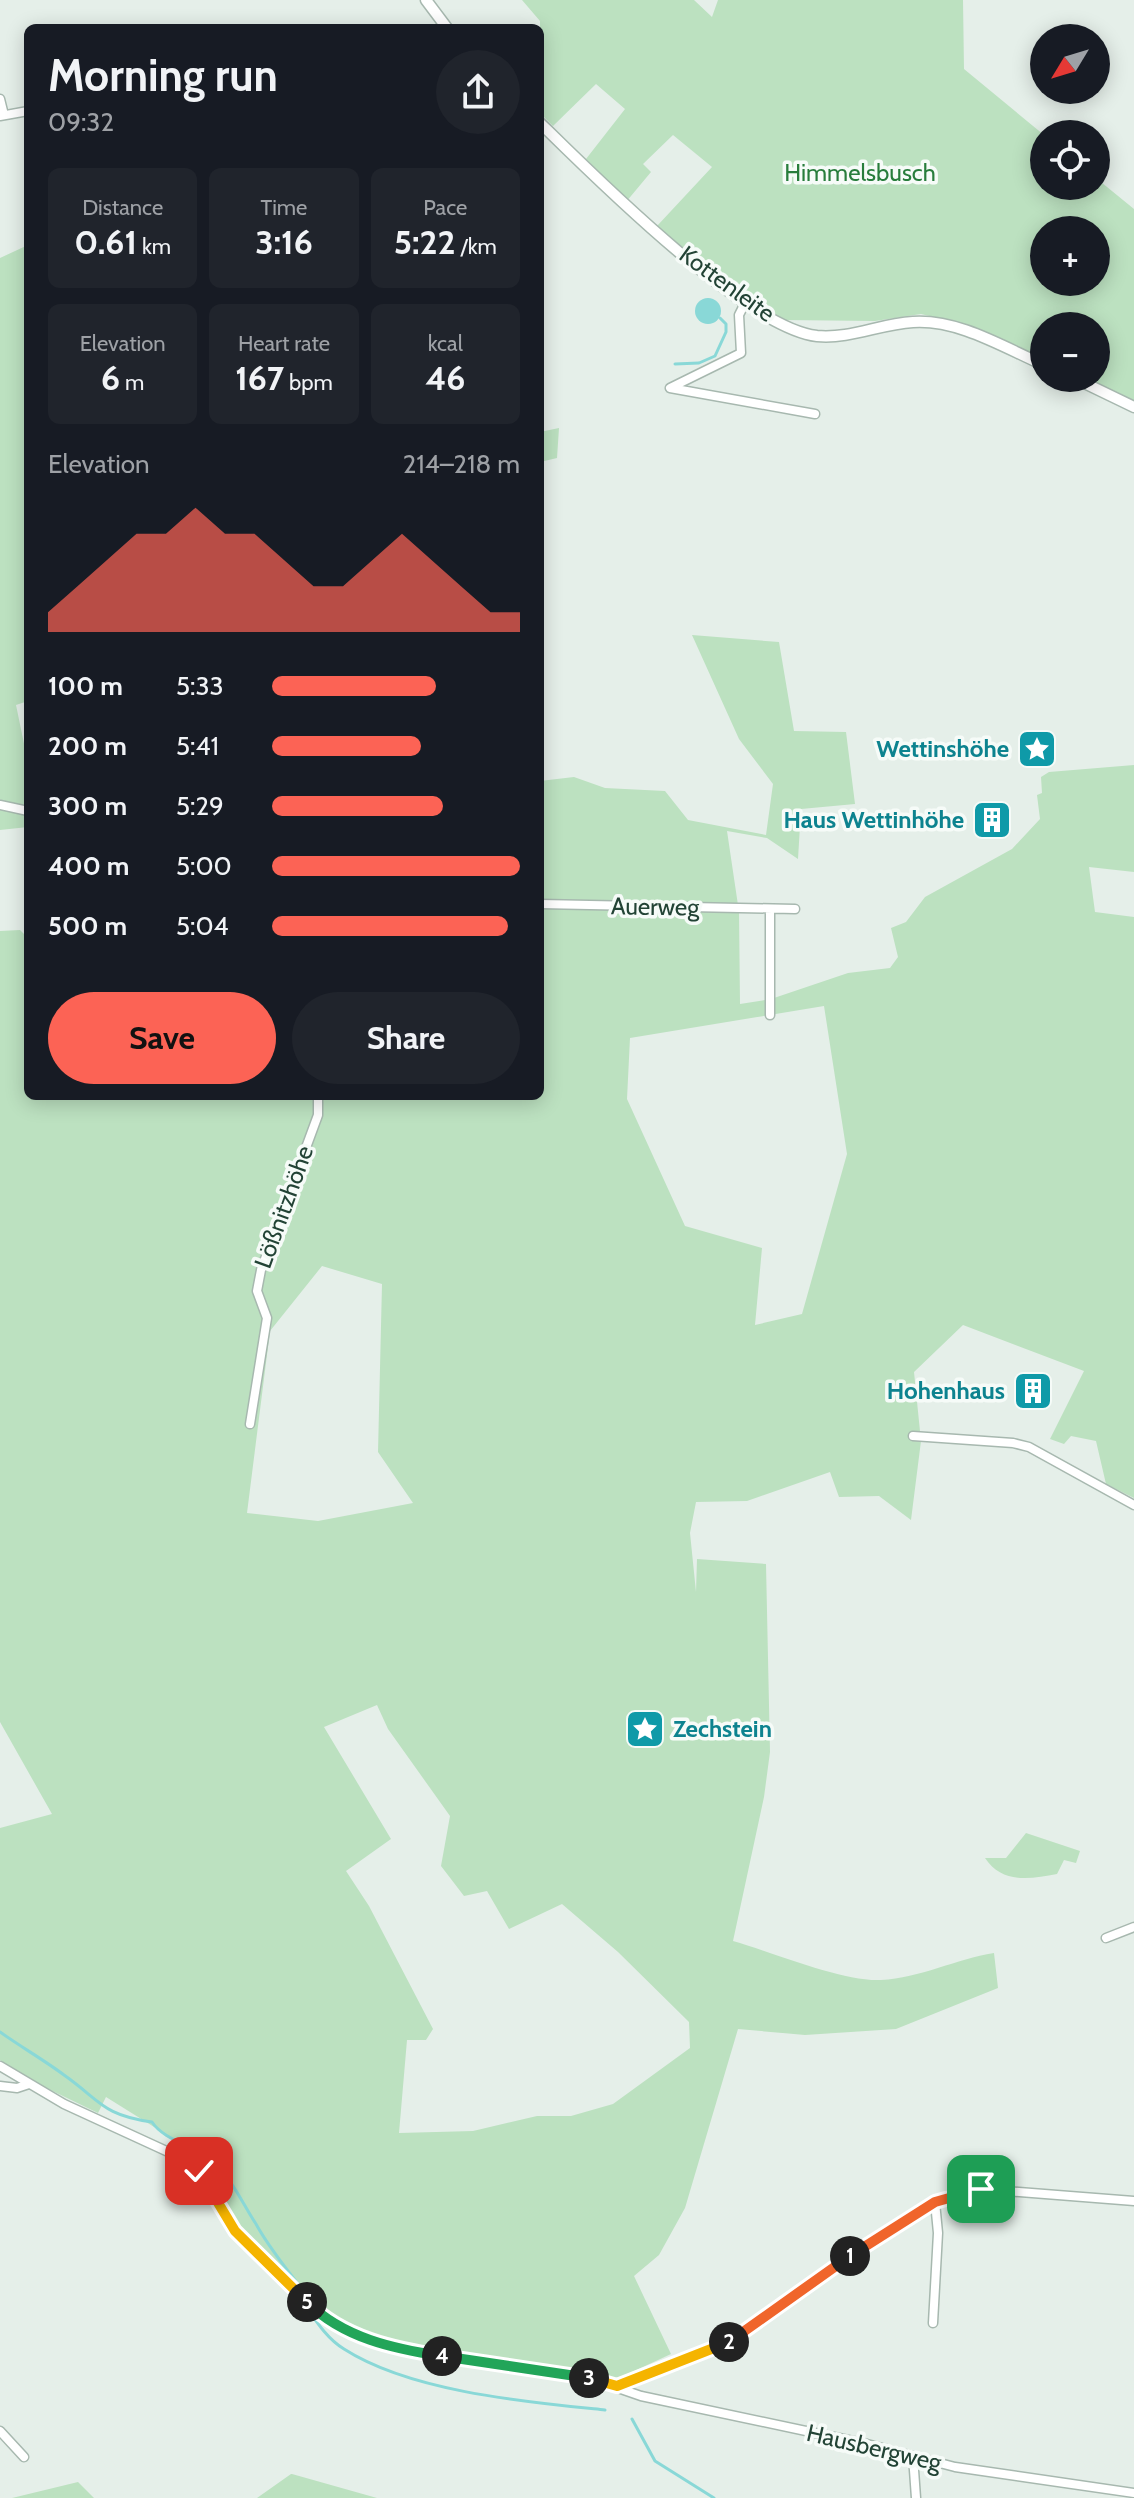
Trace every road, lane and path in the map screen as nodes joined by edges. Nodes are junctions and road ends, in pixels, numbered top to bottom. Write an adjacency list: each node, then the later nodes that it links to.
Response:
1 (426, 0): 2 (street)
2 (444, 24)
3 (0, 99): 5 (street)
4 (24, 112): 5 (street)
5 (2, 116)
6 (544, 127): 7 (street, Kottenleite)
7 (745, 303): 8 (street, Kottenleite); 9 (street)
8 (1030, 359)
9 (696, 374): 11 (street); 11 (street)
10 (1103, 392): 12 (street)
11 (703, 395): 13 (street)
12 (1134, 407)
13 (815, 414)
14 (0, 805): 15 (street)
15 (24, 810)
16 (544, 904): 17 (street, Auerweg)
17 (770, 909): 18 (street, Auerweg); 19 (street)
18 (795, 909)
19 (770, 1015)
20 (318, 1100): 21 (street, Lößnitzhöhe)
21 (250, 1424)
22 (913, 1436): 23 (street)
23 (1134, 1505)
24 (1134, 1927): 25 (street)
25 (1106, 1938)
26 (0, 2066): 27 (street, Hausbergweg)
27 (29, 2084): 28 (street); 32 (street, Hausbergweg)
28 (0, 2086)
29 (1134, 2201): 30 (street)
30 (935, 2202): 31 (street); 32 (street)
31 (933, 2323)
32 (617, 2386): 34 (street, Hausbergweg)
33 (0, 2431): 35 (street)
34 (913, 2456): 36 (street, Hausbergweg); 37 (street)
35 (24, 2457)
36 (1134, 2493)
37 (916, 2498)

